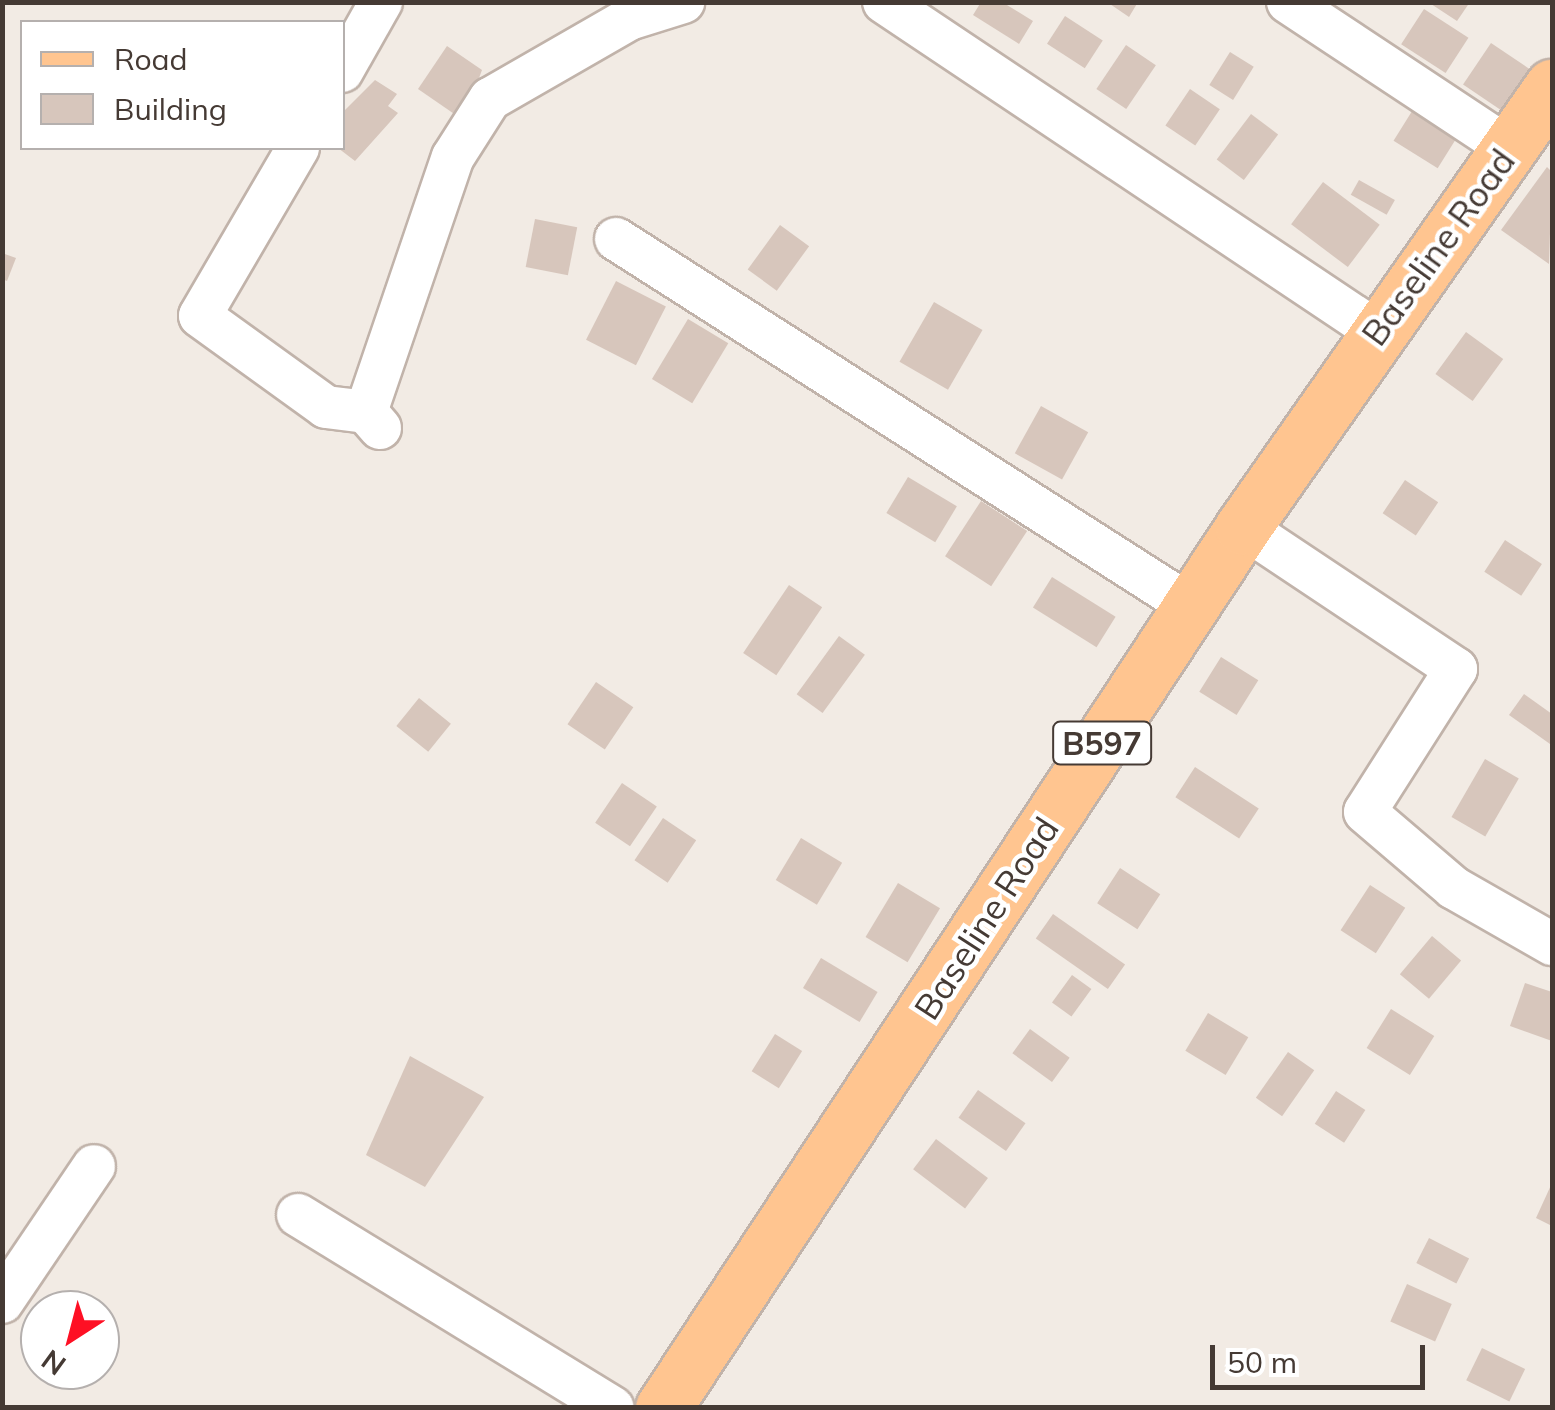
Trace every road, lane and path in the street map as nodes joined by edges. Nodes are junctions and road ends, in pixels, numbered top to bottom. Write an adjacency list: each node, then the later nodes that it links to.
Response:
1 (381, 2): 5 (street)
2 (682, 2): 8 (street)
3 (884, 2): 10 (street)
4 (1288, 2): 7 (street)
5 (345, 67)
6 (1552, 87): 7 (main road, Baseline Road / B597)
7 (1510, 149): 10 (main road, Baseline Road / B597)
8 (297, 150)
9 (616, 238): 12 (street)
10 (1376, 331): 11 (main road, Baseline Road / B597)
11 (1243, 526): 12 (main road, Baseline Road / B597); 13 (street)
12 (1192, 607): 18 (main road, Baseline Road / B597)
13 (1552, 944)
14 (94, 1166): 16 (street)
15 (298, 1215): 17 (street)
16 (2, 1302)
17 (613, 1408)
18 (663, 1408)

